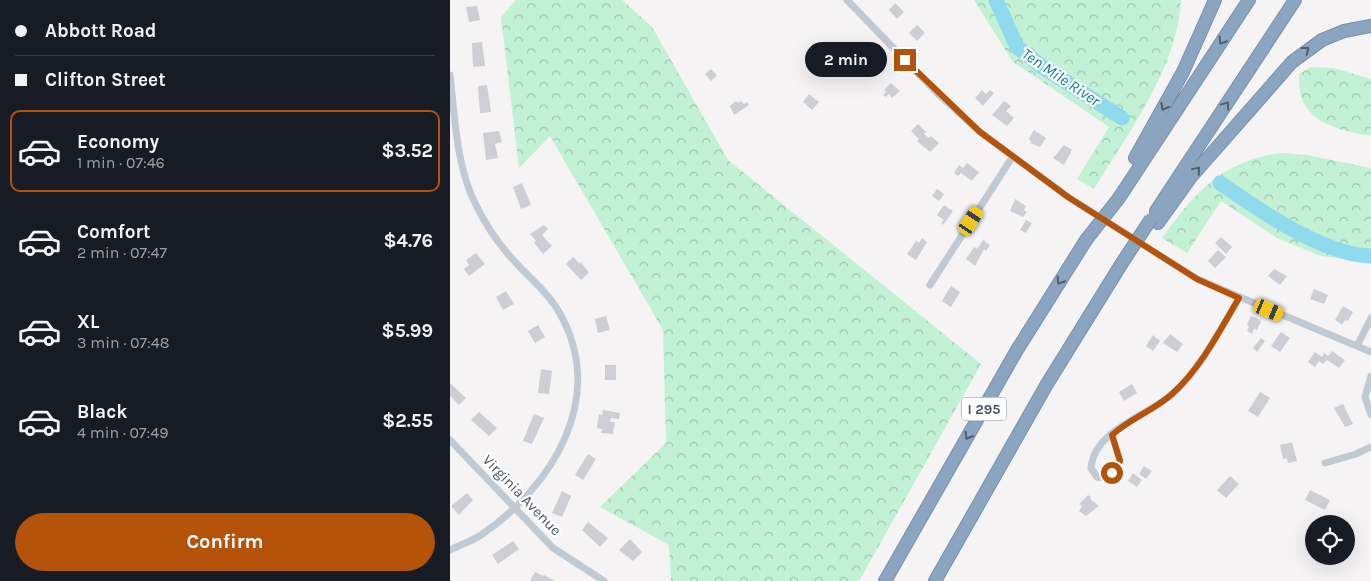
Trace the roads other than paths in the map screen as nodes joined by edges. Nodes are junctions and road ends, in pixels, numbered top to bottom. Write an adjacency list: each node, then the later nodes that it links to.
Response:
1 (847, 0): 7 (street)
2 (1215, 0): 8 (highway, one-way to 8)
3 (1249, 0): 8 (highway, one-way to 8)
4 (1295, 0): 9 (highway, one-way to 4)
5 (1371, 26): 9 (highway, one-way to 5)
6 (450, 75): 22 (street)
7 (1013, 156): 11 (street); 12 (street)
8 (1116, 196): 25 (highway, I 295, one-way to 25, bridge)
9 (1154, 221): 10 (highway)
10 (1125, 265): 26 (highway); 27 (highway)
11 (930, 285)
12 (1239, 298): 14 (street); 18 (street)
13 (1371, 318): 14 (street)
14 (1357, 346): 15 (street)
15 (1371, 352)
16 (1371, 376): 17 (street)
17 (1371, 415)
18 (1112, 435): 18 (street)
19 (450, 440): 22 (street, Virginia Avenue)
20 (1371, 447): 21 (street)
21 (1325, 463)
22 (514, 507): 23 (street); 24 (street, Virginia Avenue)
23 (450, 550)
24 (604, 581)
25 (885, 581)
26 (935, 581)
27 (940, 581)

